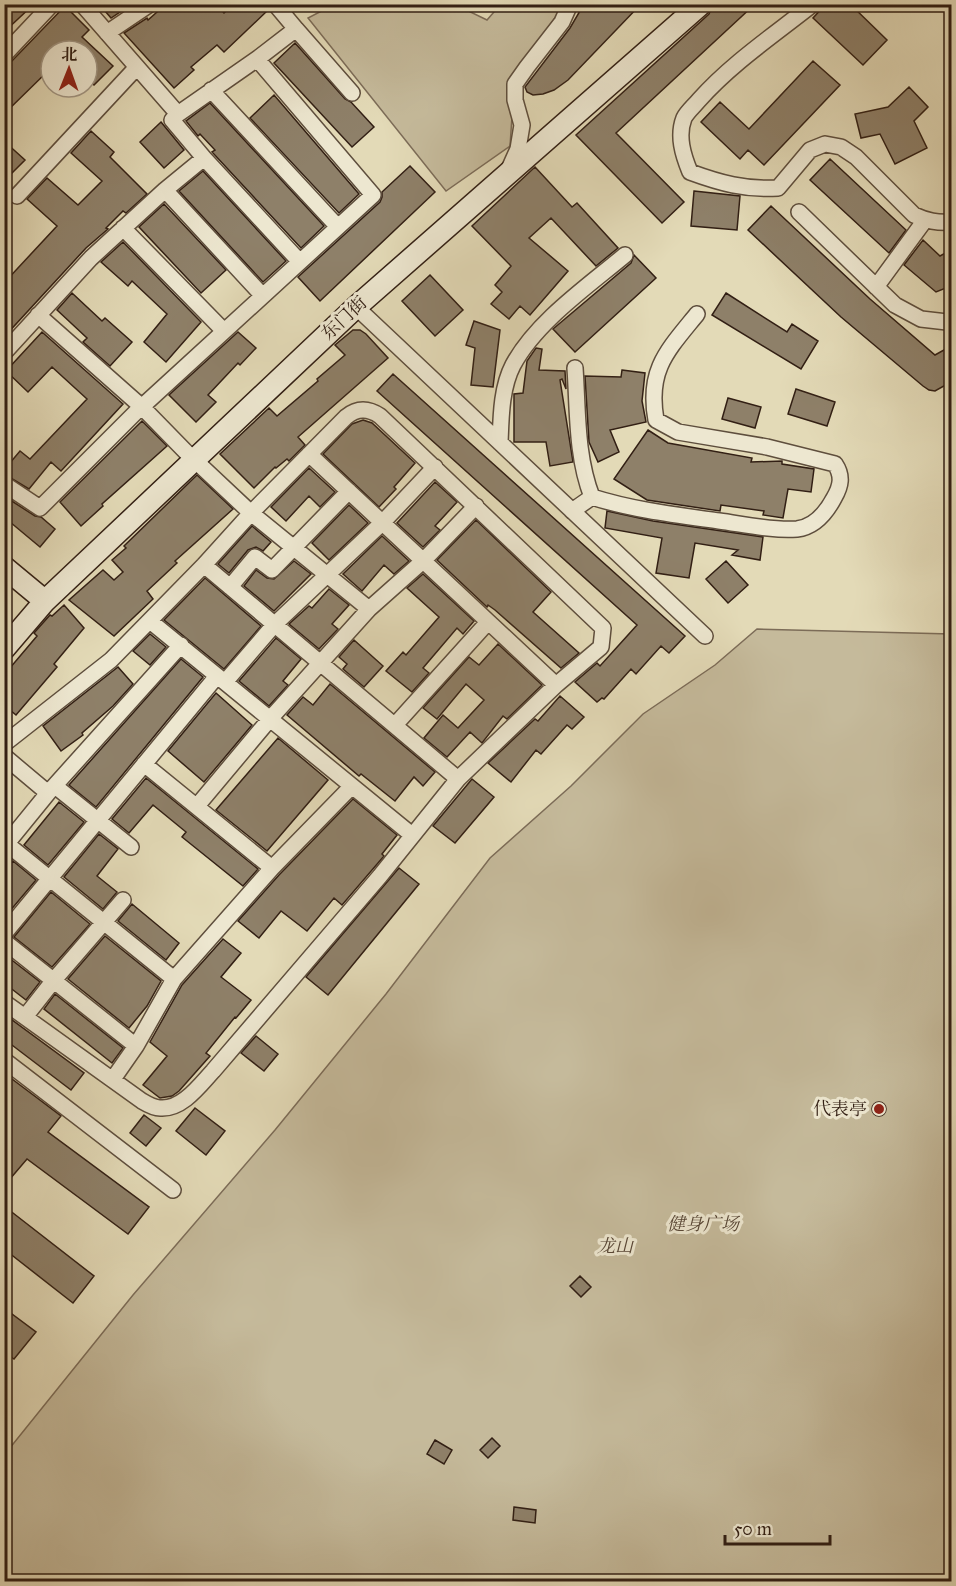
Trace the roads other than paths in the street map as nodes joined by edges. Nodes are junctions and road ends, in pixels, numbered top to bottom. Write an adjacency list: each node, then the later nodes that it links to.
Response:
1 (52, 4): 11 (street)
2 (82, 4): 10 (street)
3 (150, 4): 10 (street)
4 (275, 4): 9 (street)
5 (570, 4): 17 (street)
6 (685, 4): 17 (street, 东门街)
7 (700, 4): 19 (street, 东门街)
8 (813, 4): 23 (street)
9 (296, 29): 12 (street); 15 (street)
10 (107, 33): 13 (street)
11 (4, 55)
12 (257, 59): 14 (street); 26 (street)
13 (136, 67): 16 (street); 21 (street)
14 (211, 90): 16 (street); 26 (street)
15 (352, 93)
16 (178, 114): 18 (street)
17 (517, 150): 19 (street); 41 (street, 东门街)
18 (204, 158): 20 (street); 28 (street)
19 (506, 174): 31 (street, 东门街)
20 (165, 190): 25 (street); 30 (street)
21 (17, 196)
22 (799, 212): 29 (street)
23 (924, 220): 24 (street); 29 (street)
24 (951, 222)
25 (123, 228): 33 (street); 35 (street)
26 (338, 228): 28 (street)
27 (625, 255): 39 (street)
28 (300, 262): 30 (street)
29 (876, 287): 34 (street)
30 (262, 295): 35 (street)
31 (356, 307): 39 (street); 41 (street, 东门街)
32 (697, 314): 45 (street)
33 (38, 315): 36 (street); 38 (street)
34 (951, 320)
35 (224, 331): 38 (street)
36 (4, 353)
37 (575, 368): 45 (street)
38 (142, 407): 41 (street); 43 (street)
39 (500, 443): 47 (street)
40 (309, 454): 42 (street); 44 (street); 48 (street)
41 (190, 455): 48 (street); 56 (street, 东门街)
42 (435, 467): 46 (street); 49 (street)
43 (4, 484)
44 (349, 491): 49 (street); 50 (street)
45 (592, 497): 47 (street)
46 (476, 506): 51 (street); 66 (street)
47 (572, 511): 62 (street)
48 (251, 513): 50 (street); 52 (street)
49 (382, 523): 51 (street); 54 (street)
50 (293, 548): 54 (street); 55 (street)
51 (423, 561): 57 (street); 59 (street)
52 (204, 565): 55 (street); 58 (street)
53 (4, 567): 56 (street)
54 (327, 575): 57 (street); 60 (street)
55 (230, 587): 60 (street)
56 (41, 598): 61 (street, 东门街)
57 (369, 609): 64 (street)
58 (150, 621): 63 (street); 69 (street)
59 (488, 622): 66 (street); 68 (street)
60 (274, 625): 64 (street); 65 (street)
61 (7, 636)
62 (705, 636)
63 (180, 645): 65 (street); 74 (street)
64 (321, 662): 67 (street); 68 (street)
65 (221, 679): 67 (street); 71 (street)
66 (556, 685): 72 (street)
67 (269, 720): 73 (street); 75 (street)
68 (395, 725): 72 (street)
69 (4, 744)
70 (4, 756): 74 (street)
71 (144, 764): 75 (street); 76 (street)
72 (458, 779): 77 (street)
73 (352, 786): 77 (street); 80 (street)
74 (52, 789): 76 (street); 78 (street)
75 (197, 806): 80 (street)
76 (97, 820): 79 (street); 81 (street)
77 (412, 835): 92 (street)
78 (6, 846): 81 (street)
79 (131, 847)
80 (272, 868): 86 (street)
81 (50, 879): 83 (street); 84 (street)
82 (123, 900): 83 (street)
83 (104, 922): 86 (street); 87 (street)
84 (4, 934)
85 (4, 941): 87 (street)
86 (174, 979): 90 (street)
87 (54, 980): 89 (street); 90 (street)
88 (4, 1002): 89 (street)
89 (25, 1017): 92 (street)
90 (136, 1046): 92 (street)
91 (4, 1060): 93 (street)
92 (113, 1079)
93 (173, 1190)

